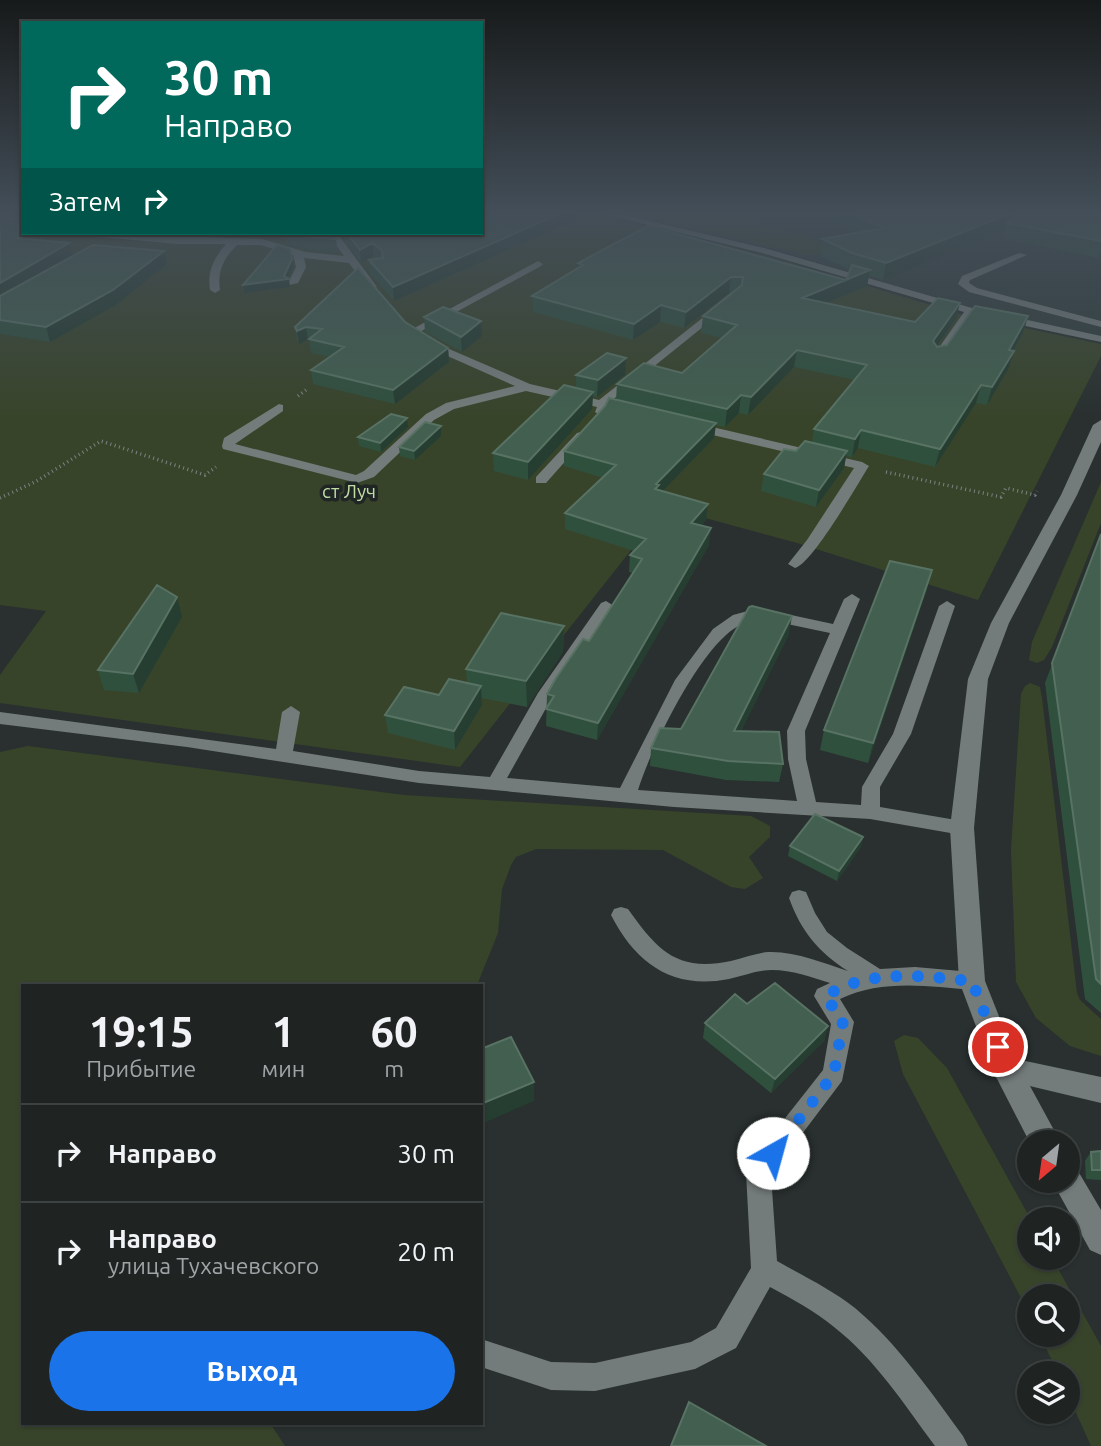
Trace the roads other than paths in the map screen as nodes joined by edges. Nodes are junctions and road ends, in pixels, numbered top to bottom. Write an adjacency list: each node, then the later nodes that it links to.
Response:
1 (213, 281): 6 (lane)
2 (368, 281): 7 (lane)
3 (502, 281): 13 (lane)
4 (869, 281): 9 (lane)
5 (964, 281): 10 (lane)
6 (215, 290)
7 (380, 296)
8 (725, 305): 14 (lane)
9 (970, 311): 11 (lane); 12 (lane)
10 (1101, 324)
11 (1101, 339)
12 (936, 359)
13 (526, 387): 14 (lane); 15 (lane)
14 (603, 404): 16 (lane); 19 (lane)
15 (279, 408)
16 (640, 413)
17 (678, 423): 20 (lane)
18 (1101, 425): 32 (street)
19 (541, 480)
20 (795, 564)
21 (852, 599): 24 (lane)
22 (606, 606): 28 (lane)
23 (947, 606): 31 (lane)
24 (838, 630): 29 (lane); 30 (lane)
25 (291, 712): 27 (lane)
26 (0, 718): 27 (lane)
27 (284, 756): 28 (lane)
28 (495, 785): 29 (lane)
29 (627, 796): 30 (lane)
30 (808, 808): 31 (lane)
31 (870, 812): 32 (lane)
32 (962, 828): 36 (street)
33 (799, 898): 35 (lane)
34 (621, 915): 35 (lane)
35 (866, 980): 36 (lane); 42 (lane)
36 (972, 981): 37 (street)
37 (1006, 1069): 38 (street); 39 (street)
38 (1101, 1090)
39 (1039, 1130)
40 (1075, 1194): 41 (street)
41 (1101, 1239)
42 (764, 1268): 43 (lane); 44 (lane)
43 (483, 1354)
44 (953, 1446)

